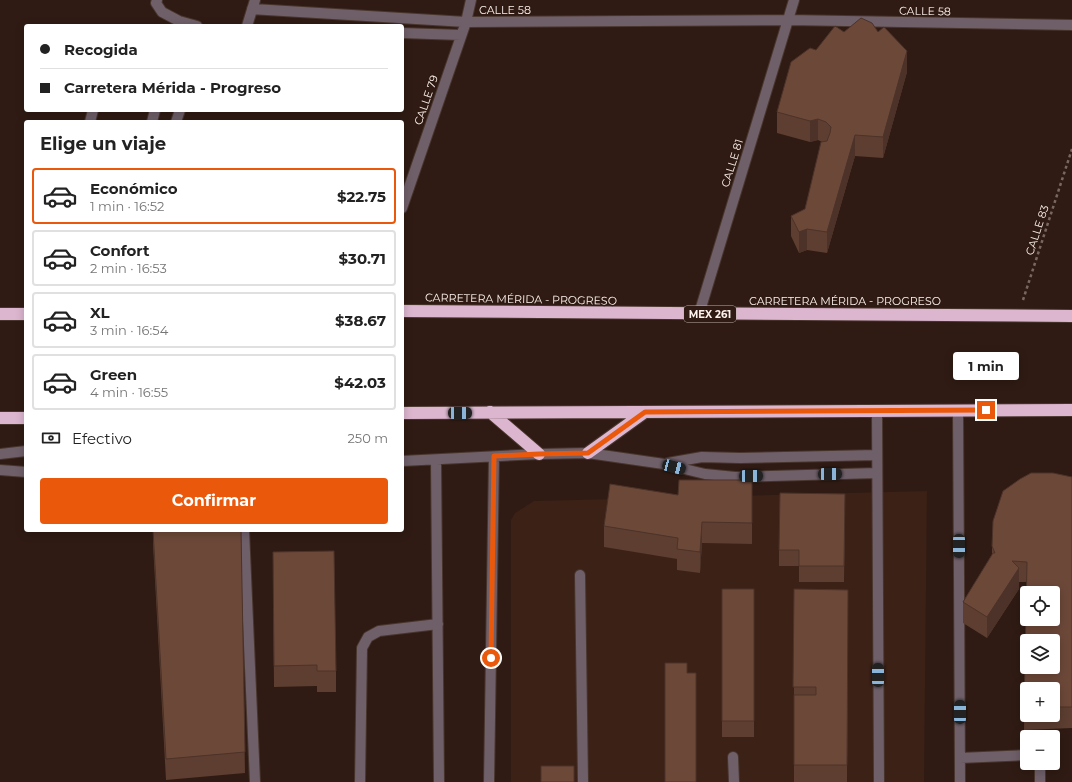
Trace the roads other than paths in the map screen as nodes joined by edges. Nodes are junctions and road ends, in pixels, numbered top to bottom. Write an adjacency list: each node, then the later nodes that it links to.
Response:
1 (157, 0): 7 (street)
2 (471, 0): 6 (street, CALLE 79)
3 (794, 0): 5 (street, CALLE 81)
4 (253, 5): 6 (street, CALLE 58); 8 (street)
5 (788, 20): 6 (street, CALLE 58); 9 (street, CALLE 58); 16 (street, CALLE 81)
6 (466, 22): 11 (street, CALLE 79)
7 (178, 23)
8 (248, 24)
9 (1072, 25)
10 (404, 33): 11 (street)
11 (461, 34): 12 (street, CALLE 79)
12 (404, 202)
13 (404, 311): 16 (highway, CARRETERA MÉRIDA - PROGRESO / MEX 261)
14 (0, 314): 15 (highway)
15 (24, 314)
16 (699, 314): 17 (highway, CARRETERA MÉRIDA - PROGRESO / MEX 261)
17 (1072, 316)
18 (1072, 410): 20 (highway)
19 (877, 411): 20 (highway); 22 (highway); 31 (street)
20 (958, 411): 43 (street)
21 (490, 412): 22 (highway); 23 (highway); 29 (highway)
22 (645, 412): 27 (highway)
23 (404, 413)
24 (0, 418): 25 (highway)
25 (24, 418)
26 (24, 451): 28 (street)
27 (588, 453): 29 (street); 34 (street)
28 (0, 454)
29 (539, 454): 30 (street)
30 (494, 456): 32 (street); 48 (street)
31 (877, 456): 34 (street); 37 (street)
32 (436, 460): 33 (street); 40 (street)
33 (404, 461)
34 (664, 464): 37 (street)
35 (0, 470): 36 (street)
36 (24, 472)
37 (877, 473): 51 (street)
38 (244, 532): 45 (street)
39 (580, 575): 49 (street)
40 (438, 624): 46 (street); 47 (street)
41 (1020, 755): 43 (street)
42 (733, 757): 50 (street)
43 (960, 758): 52 (street)
44 (1040, 770): 53 (street)
45 (255, 782)
46 (360, 782)
47 (439, 782)
48 (489, 782)
49 (583, 782)
50 (734, 782)
51 (879, 782)
52 (960, 782)
53 (1040, 782)

